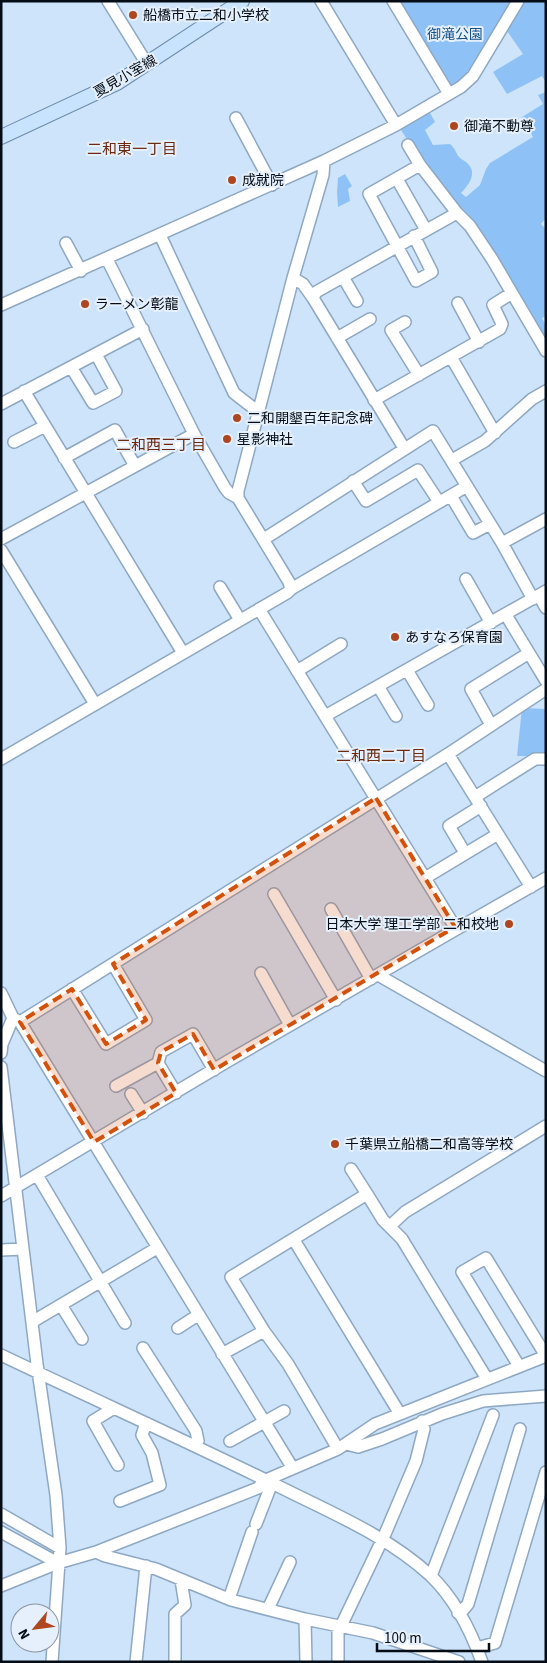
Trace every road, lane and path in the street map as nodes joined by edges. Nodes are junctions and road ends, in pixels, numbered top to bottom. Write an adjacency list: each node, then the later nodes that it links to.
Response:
1 (108, 1): 6 (street)
2 (242, 1): 6 (main road, 夏見小室線)
3 (321, 1): 9 (street)
4 (393, 1): 7 (street)
5 (518, 1): 7 (street)
6 (147, 64): 10 (main road, 夏見小室線)
7 (449, 94): 9 (street)
8 (236, 118): 15 (street)
9 (396, 125): 12 (street)
10 (1, 137)
11 (408, 145): 13 (street)
12 (324, 161): 15 (street); 25 (street)
13 (420, 165): 14 (street); 16 (street)
14 (397, 179): 17 (street); 21 (street)
15 (272, 185): 18 (street)
16 (457, 213): 17 (street); 26 (street)
17 (426, 230): 19 (street)
18 (160, 235): 22 (street); 45 (street)
19 (414, 236): 21 (street); 21 (street)
20 (66, 243): 23 (street)
21 (397, 246): 24 (street)
22 (108, 259): 23 (street); 33 (street)
23 (81, 271): 30 (street)
24 (343, 277): 27 (street); 28 (street)
25 (293, 278): 27 (street); 45 (street)
26 (512, 294): 35 (street); 36 (street)
27 (313, 298): 34 (street)
28 (357, 301)
29 (458, 302): 35 (street)
30 (1, 305)
31 (370, 319): 34 (street)
32 (405, 322): 40 (street)
33 (143, 329): 37 (street); 48 (street)
34 (337, 338): 44 (street)
35 (479, 342): 38 (street)
36 (546, 351)
37 (96, 354): 39 (street); 39 (street)
38 (450, 357): 40 (street); 47 (street)
39 (71, 367): 42 (street)
40 (418, 375): 44 (street)
41 (546, 391): 47 (street)
42 (24, 392): 43 (street); 46 (street)
43 (3, 399)
44 (374, 400): 50 (street)
45 (259, 409): 58 (street)
46 (45, 426): 49 (street); 51 (street)
47 (494, 432): 52 (street)
48 (194, 434): 53 (street); 58 (street)
49 (14, 442)
50 (404, 448): 52 (street); 54 (street)
51 (64, 458): 53 (street); 56 (street)
52 (452, 460): 55 (street)
53 (136, 466): 56 (street)
54 (353, 481): 59 (street); 62 (street)
55 (467, 486): 57 (street); 61 (street)
56 (86, 494): 63 (street); 77 (street)
57 (451, 496): 59 (street); 61 (street)
58 (238, 498): 62 (street)
59 (439, 502): 69 (street)
60 (544, 523): 64 (street)
61 (490, 524): 64 (street)
62 (264, 539): 69 (street)
63 (1, 540)
64 (502, 544): 70 (street)
65 (1, 550): 66 (street)
66 (5, 565): 84 (street)
67 (466, 579): 75 (street)
68 (220, 587): 74 (street)
69 (291, 589): 72 (street)
70 (539, 595): 71 (street); 73 (street)
71 (546, 608)
72 (259, 609): 74 (street); 80 (street)
73 (506, 615): 75 (street); 78 (street)
74 (240, 620): 77 (street)
75 (492, 623): 79 (street)
76 (341, 644): 80 (street)
77 (183, 653): 84 (street)
78 (529, 653): 81 (street); 88 (street)
79 (407, 670): 82 (street); 85 (street)
80 (298, 671): 86 (street)
81 (544, 675)
82 (378, 686): 86 (street); 87 (street)
83 (546, 688): 88 (street)
84 (95, 704): 90 (street)
85 (428, 705)
86 (325, 716): 92 (street)
87 (396, 716)
88 (491, 725): 89 (street)
89 (448, 754): 92 (street); 93 (street)
90 (1, 759)
91 (546, 759): 93 (street)
92 (376, 798): 96 (street); 102 (street)
93 (478, 801): 94 (street); 95 (street)
94 (498, 834): 95 (street); 98 (street)
95 (466, 854): 96 (street)
96 (425, 878): 101 (street)
97 (546, 878): 98 (street)
98 (531, 887): 101 (street)
99 (274, 894): 107 (street)
100 (331, 909): 104 (street)
101 (455, 930): 104 (street)
102 (112, 964): 105 (street); 105 (street)
103 (261, 973): 109 (street)
104 (375, 977): 107 (street); 114 (street)
105 (72, 989): 108 (street)
106 (1, 993): 108 (street)
107 (336, 1000): 109 (street)
108 (16, 1020): 110 (street); 120 (street)
109 (290, 1025): 113 (street)
110 (1, 1052)
111 (158, 1063): 113 (street); 115 (street); 116 (street)
112 (1, 1067): 123 (street)
113 (214, 1070): 116 (street)
114 (546, 1071)
115 (116, 1086)
116 (176, 1092): 118 (street)
117 (131, 1094): 118 (street)
118 (143, 1113): 120 (street)
119 (546, 1126): 126 (street)
120 (94, 1142): 122 (street); 128 (street)
121 (351, 1170): 124 (street)
122 (37, 1175): 123 (street); 131 (street)
123 (16, 1187): 125 (street); 130 (street)
124 (367, 1194): 126 (street); 127 (street)
125 (1, 1196)
126 (390, 1226): 145 (street)
127 (294, 1240): 137 (street); 149 (street)
128 (157, 1248): 131 (street); 133 (street)
129 (1, 1250): 130 (street)
130 (23, 1250): 134 (street)
131 (100, 1282): 132 (street); 135 (street)
132 (61, 1305): 134 (street); 138 (street)
133 (198, 1315): 136 (street); 140 (street)
134 (32, 1322): 144 (street)
135 (125, 1323)
136 (178, 1328)
137 (264, 1331): 140 (street); 157 (street)
138 (82, 1339)
139 (143, 1348): 156 (street)
140 (222, 1354): 152 (street)
141 (1, 1355): 144 (street)
142 (546, 1356): 143 (street); 143 (street)
143 (519, 1366): 145 (street)
144 (39, 1373): 147 (street); 166 (street)
145 (487, 1379): 149 (street)
146 (546, 1396): 151 (street)
147 (114, 1408): 153 (street); 158 (street)
148 (284, 1411): 152 (street)
149 (400, 1414): 157 (street)
150 (493, 1416): 171 (street)
151 (422, 1421): 157 (street); 165 (street)
152 (265, 1422): 155 (street); 159 (street)
153 (146, 1423): 156 (street); 162 (street)
154 (520, 1429): 176 (street)
155 (230, 1441)
156 (193, 1445): 161 (street)
157 (342, 1446): 159 (street)
158 (118, 1465)
159 (292, 1468): 161 (street)
160 (546, 1472): 179 (street)
161 (269, 1482): 165 (street); 167 (street); 174 (street)
162 (120, 1501)
163 (1, 1514): 166 (street)
164 (1, 1532): 169 (street)
165 (382, 1538): 171 (street); 178 (street)
166 (60, 1548): 169 (street)
167 (96, 1552): 169 (street); 170 (street)
168 (290, 1562): 175 (street)
169 (58, 1563): 173 (street); 180 (street)
170 (146, 1566): 172 (street); 181 (street)
171 (431, 1576): 176 (street)
172 (181, 1580): 174 (street); 182 (street)
173 (1, 1586)
174 (229, 1599): 175 (street)
175 (268, 1609): 177 (street)
176 (458, 1613): 179 (street)
177 (305, 1619): 178 (street); 183 (street)
178 (339, 1626): 184 (street); 185 (street)
179 (477, 1648): 186 (street)
180 (52, 1662)
181 (136, 1662)
182 (175, 1662)
183 (306, 1662)
184 (338, 1662)
185 (459, 1662)
186 (482, 1662)

